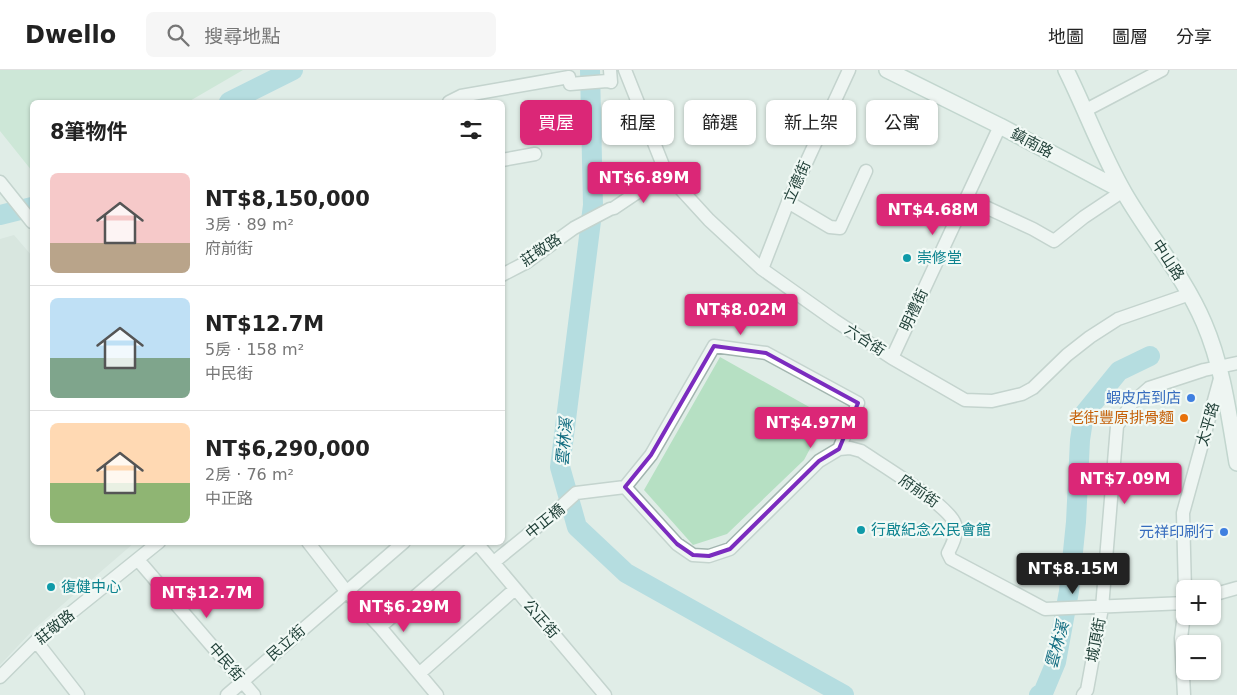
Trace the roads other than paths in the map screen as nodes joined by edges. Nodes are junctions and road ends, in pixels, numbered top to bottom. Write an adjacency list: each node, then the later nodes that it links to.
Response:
1 (624, 70): 13 (street, 六合街)
2 (849, 70): 17 (street, 立德街)
3 (887, 70): 9 (street, 鎮南路)
4 (1066, 70): 8 (street, 中山路)
5 (1162, 70): 8 (street)
6 (609, 76): 7 (street)
7 (453, 100)
8 (1086, 110): 15 (street, 中山路)
9 (1000, 126): 15 (street, 鎮南路); 16 (street, 明禮街)
10 (535, 154): 11 (street)
11 (505, 159)
12 (866, 171): 17 (street)
13 (666, 173): 19 (street, 六合街); 20 (street, 莊敬路)
14 (0, 182): 18 (street)
15 (1123, 191): 16 (street); 21 (street, 中山路)
16 (966, 198): 22 (street, 明禮街)
17 (788, 202): 19 (street, 立德街)
18 (30, 219)
19 (762, 269): 22 (street, 六合街)
20 (505, 273)
21 (1190, 294): 22 (street, 六合街); 24 (street, 中山路)
22 (892, 358)
23 (1237, 363): 24 (street, 城頂街)
24 (1220, 371): 25 (street, 中山路); 36 (street, 太平路); 42 (street, 城頂街)
25 (1232, 410): 27 (street, 中山路)
26 (838, 449): 28 (street); 28 (street); 42 (street, 府前街)
27 (1237, 463)
28 (625, 487): 35 (street, 中正橋)
29 (157, 545): 34 (street, 莊敬路)
30 (310, 545): 39 (street)
31 (400, 545): 39 (street, 民立街)
32 (474, 545): 44 (street)
33 (478, 545): 35 (street, 公正街)
34 (139, 561): 45 (street, 莊敬路); 48 (street, 中民街)
35 (494, 562): 38 (street, 公正街)
36 (1185, 580)
37 (1237, 588): 40 (street)
38 (515, 589): 46 (street); 53 (street, 公正街)
39 (346, 591): 44 (street); 48 (street, 民立街)
40 (1221, 592)
41 (1176, 604): 42 (street, 府前街)
42 (1102, 608): 54 (street, 城頂街)
43 (1183, 625): 55 (street)
44 (380, 627): 46 (street)
45 (36, 640): 47 (street, 莊敬路); 49 (street)
46 (420, 673): 52 (street)
47 (0, 677)
48 (242, 681): 50 (street, 民立街); 51 (street, 中民街)
49 (78, 695)
50 (226, 695)
51 (254, 695)
52 (437, 695)
53 (605, 695)
54 (1083, 695)
55 (1184, 695)

